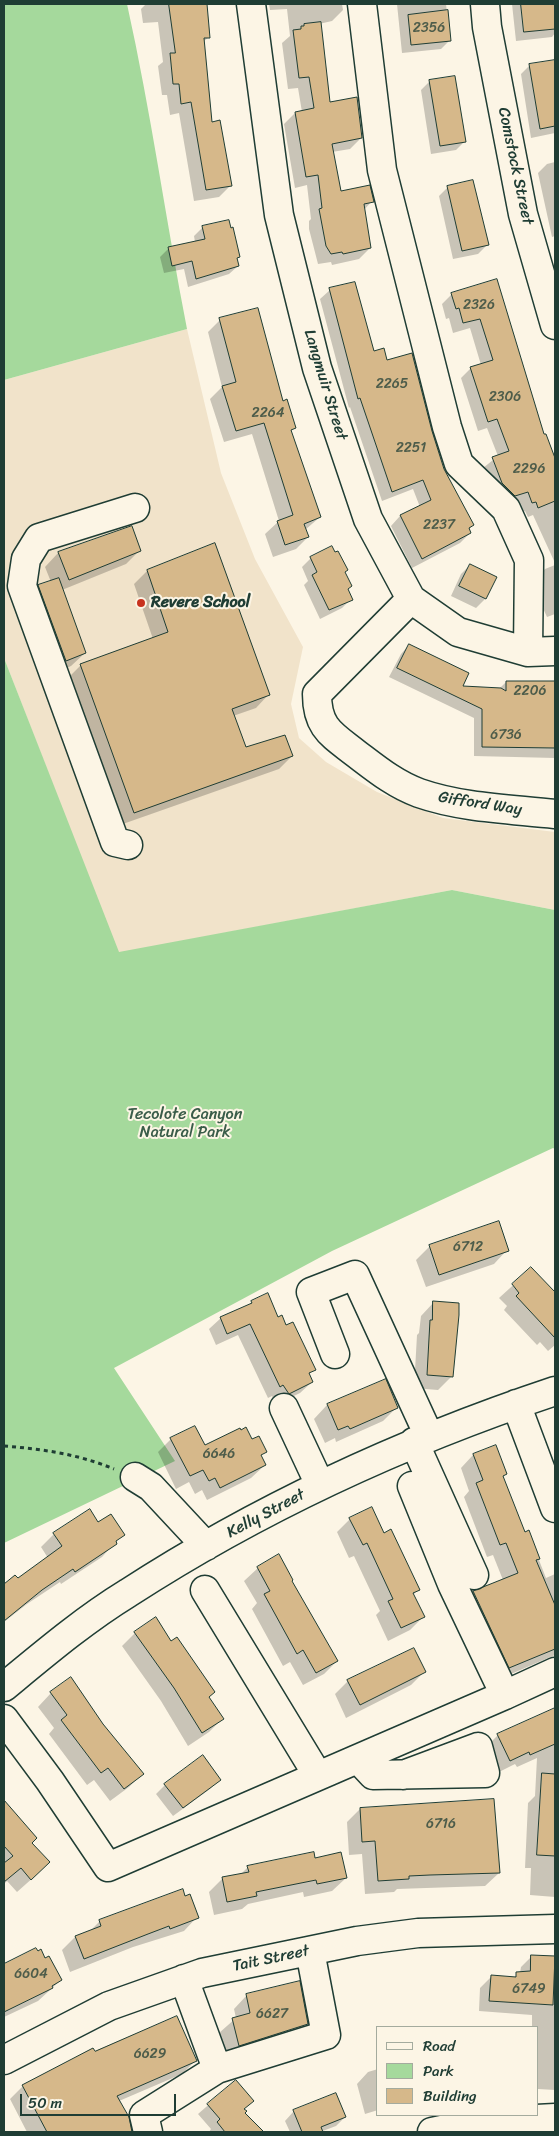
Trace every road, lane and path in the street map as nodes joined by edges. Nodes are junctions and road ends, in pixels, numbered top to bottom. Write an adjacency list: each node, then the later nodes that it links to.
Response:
1 (251, 4): 6 (street, Langmuir Street)
2 (362, 4): 8 (street)
3 (485, 4): 4 (street, Comstock Street)
4 (555, 325)
5 (135, 508): 10 (street)
6 (411, 599): 8 (street, Langmuir Street); 9 (street, Gifford Way)
7 (555, 651): 8 (street, Langmuir Street)
8 (528, 652)
9 (555, 814)
10 (128, 846)
11 (335, 1354): 15 (street)
12 (555, 1391): 13 (street, Kelly Street)
13 (516, 1404): 15 (street, Kelly Street); 20 (street)
14 (284, 1408): 18 (street)
15 (421, 1439): 18 (street, Kelly Street); 22 (street)
16 (4, 1446): 17 (path)
17 (135, 1477): 21 (street)
18 (320, 1485): 21 (street, Kelly Street)
19 (412, 1486): 26 (street)
20 (555, 1508)
21 (206, 1546): 25 (street, Kelly Street)
22 (474, 1575)
23 (204, 1590): 30 (street)
24 (555, 1672): 26 (street)
25 (4, 1687)
26 (505, 1695): 28 (street)
27 (4, 1719): 30 (street)
28 (358, 1759): 29 (street); 30 (street)
29 (403, 1774)
30 (318, 1776)
31 (555, 1930): 32 (street, Tait Street)
32 (310, 1951): 33 (street, Tait Street); 35 (street)
33 (184, 1979): 34 (street, Tait Street); 35 (street)
34 (4, 2060)
35 (218, 2069): 37 (street)
36 (555, 2118): 38 (street)
37 (148, 2132)
38 (432, 2132)

